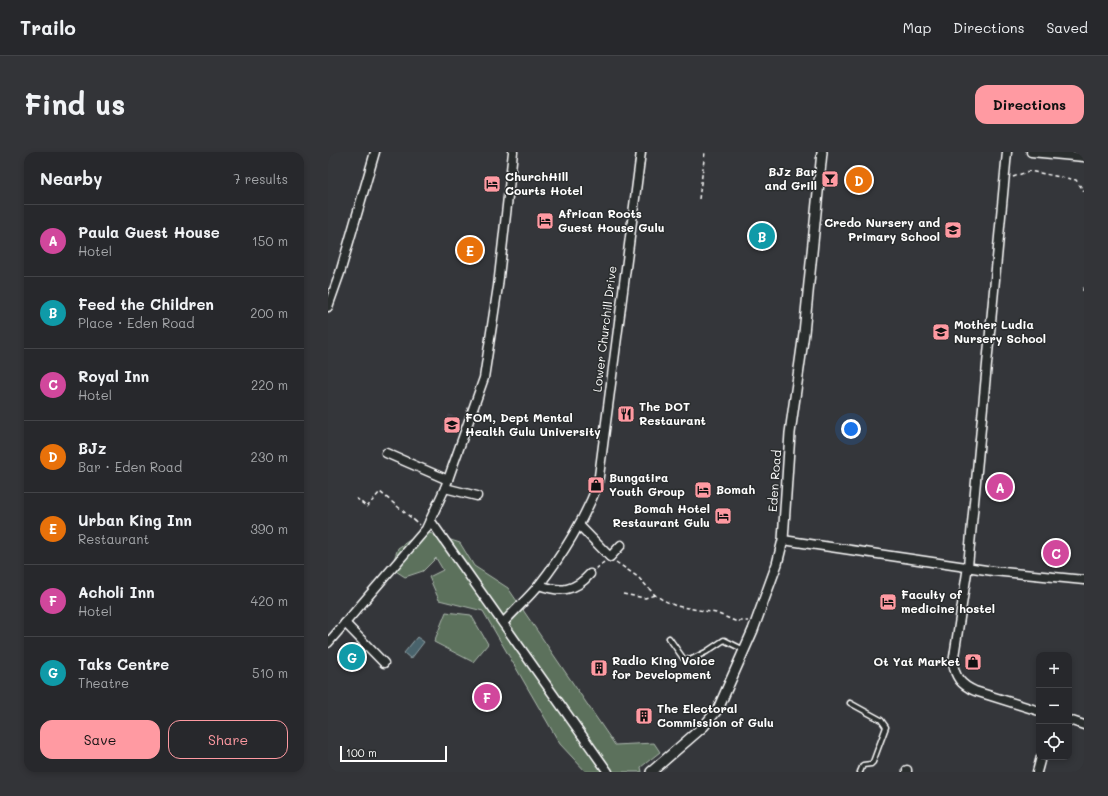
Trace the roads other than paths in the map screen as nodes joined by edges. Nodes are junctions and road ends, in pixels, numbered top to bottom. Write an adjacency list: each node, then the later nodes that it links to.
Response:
1 (374, 152): 8 (street)
2 (513, 152): 10 (street)
3 (641, 152): 13 (street, Lower Churchill Drive)
4 (822, 152): 14 (street, Eden Road)
5 (1008, 152): 16 (street)
6 (1031, 152): 7 (street)
7 (1084, 156)
8 (328, 307)
9 (386, 453): 10 (street)
10 (446, 484): 11 (street); 12 (street)
11 (477, 496)
12 (430, 520): 20 (street); 21 (street)
13 (579, 525): 15 (street); 19 (street, Lower Churchill Drive)
14 (783, 540): 16 (street); 24 (street, Eden Road)
15 (621, 545)
16 (968, 566): 18 (street); 27 (street)
17 (590, 574): 19 (street)
18 (1084, 580)
19 (539, 585): 21 (street, Lower Churchill Drive)
20 (345, 623): 23 (street); 25 (street)
21 (503, 623): 31 (street)
22 (669, 638): 24 (lane)
23 (328, 643)
24 (744, 650): 32 (street, Eden Road)
25 (384, 663)
26 (850, 703): 33 (lane)
27 (1036, 710)
28 (1072, 721): 29 (street)
29 (1084, 725)
30 (1040, 760): 34 (street)
31 (608, 772)
32 (652, 772)
33 (860, 772)
34 (1037, 772)

